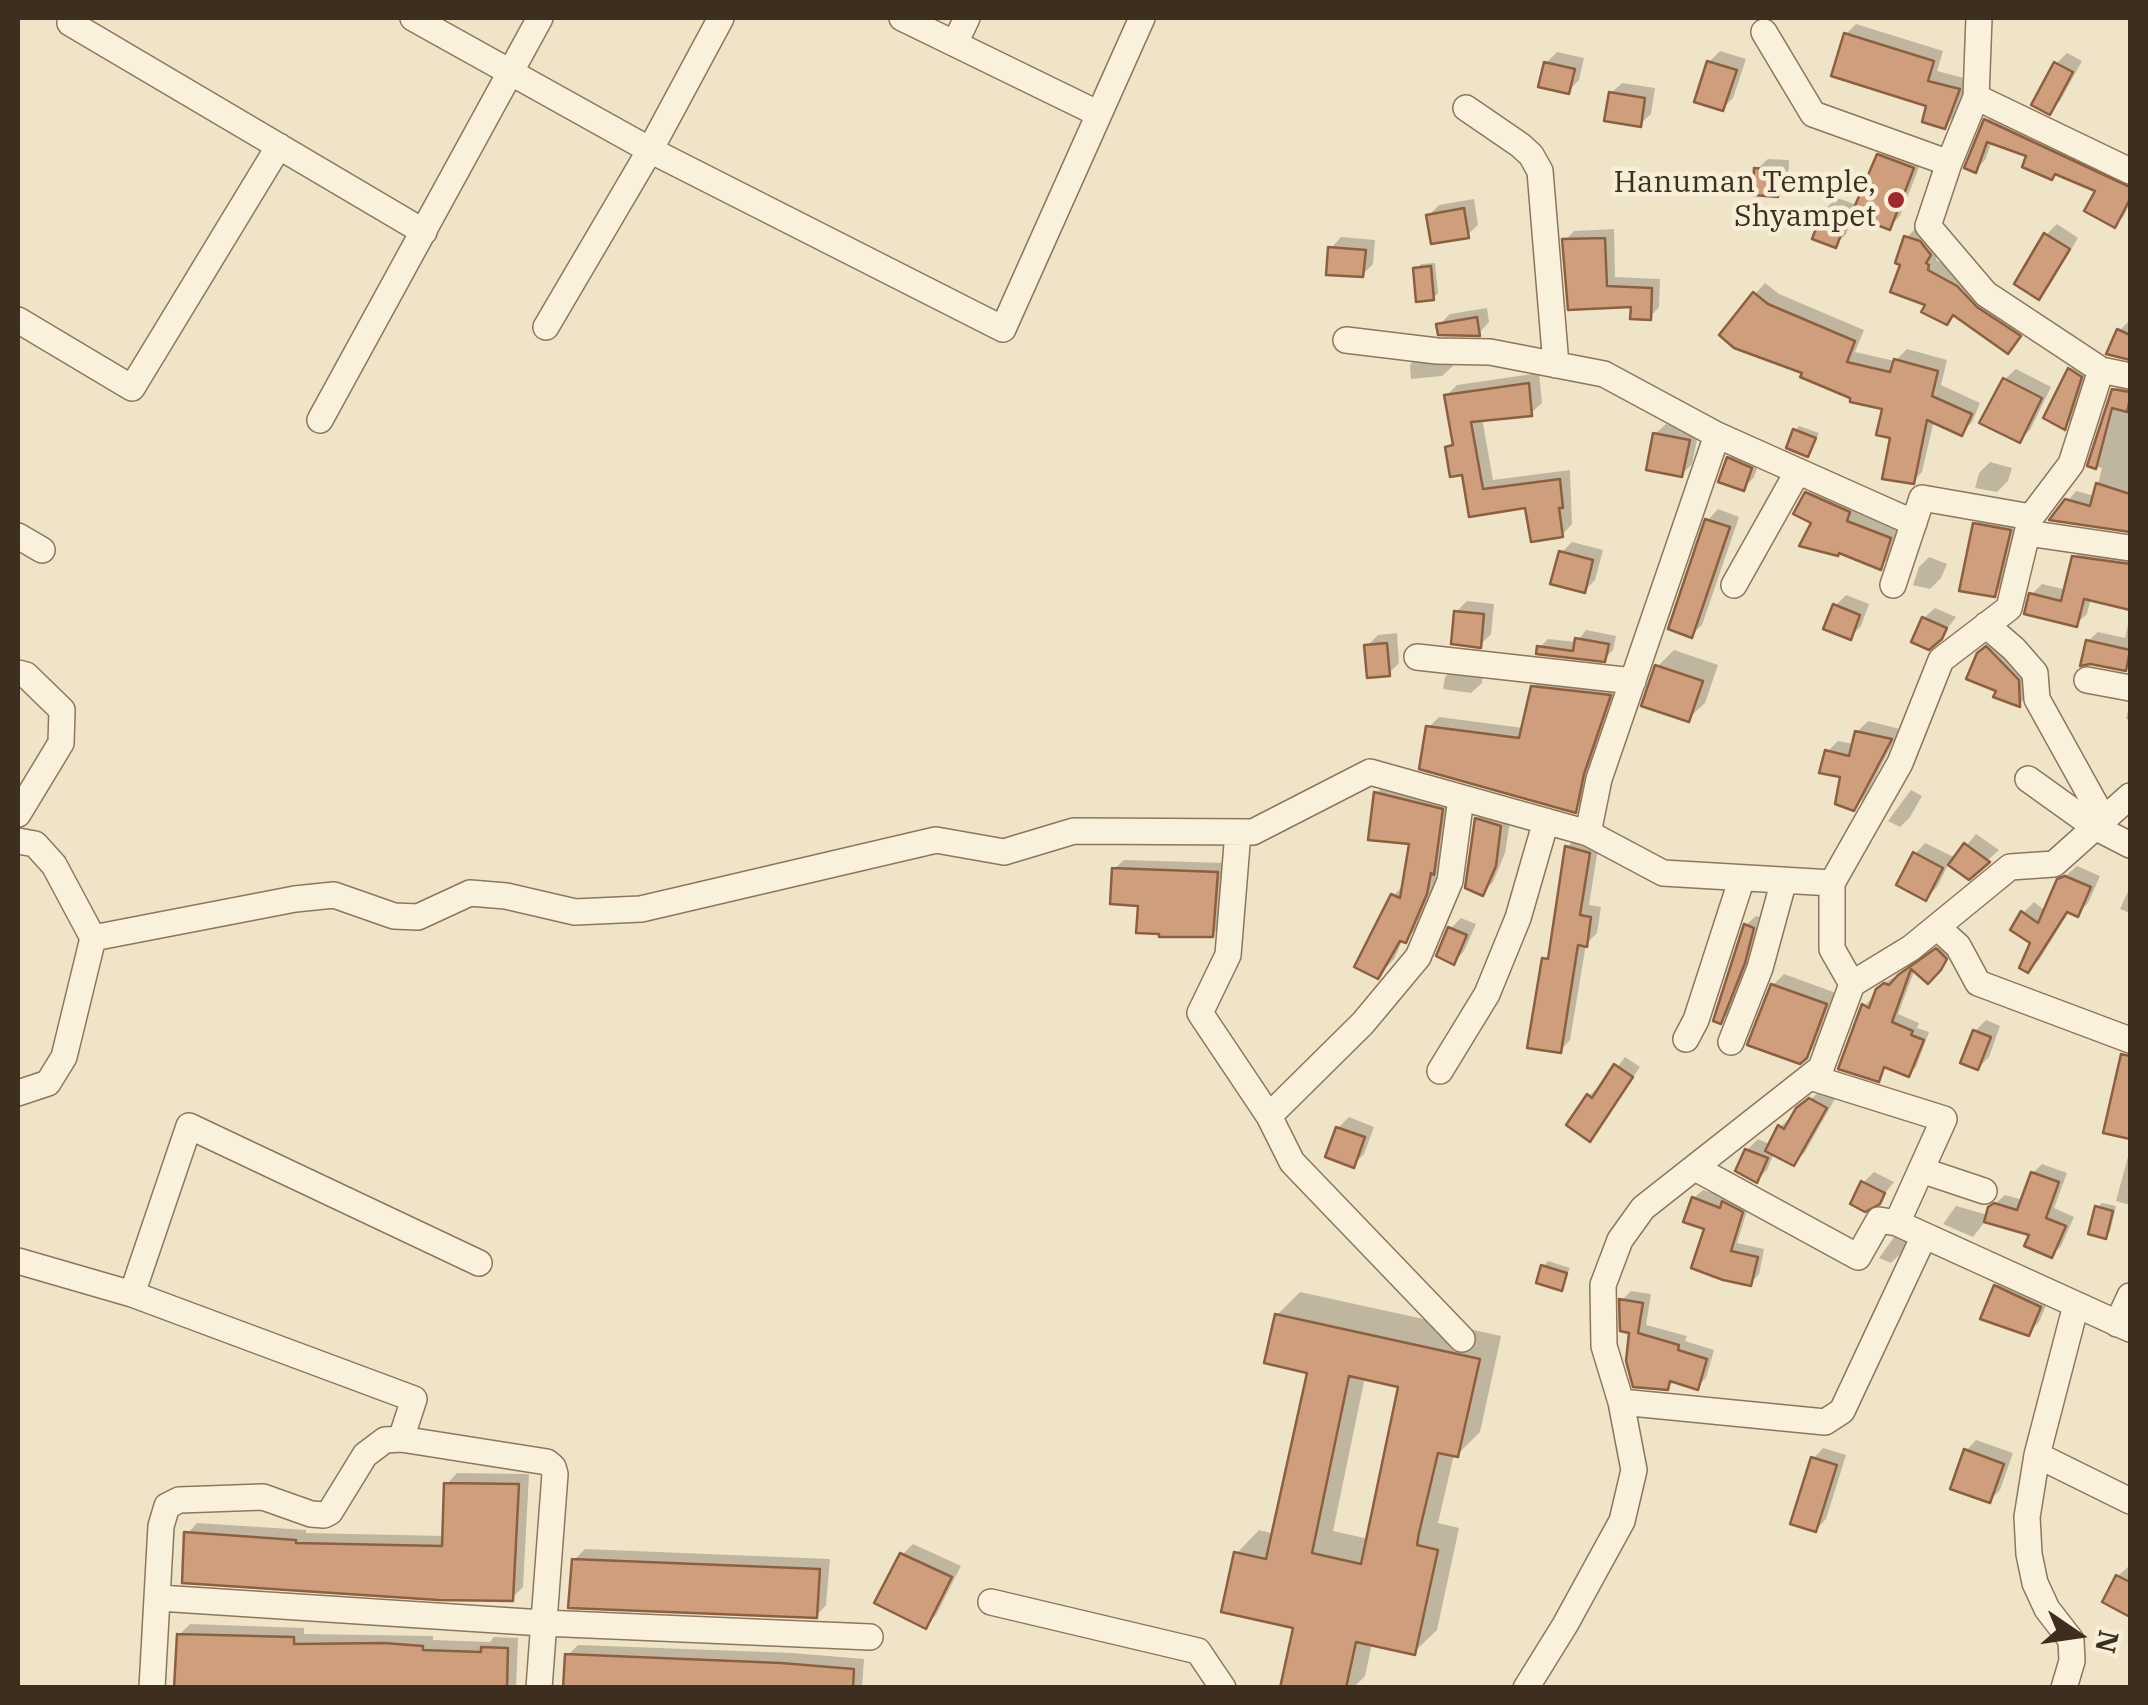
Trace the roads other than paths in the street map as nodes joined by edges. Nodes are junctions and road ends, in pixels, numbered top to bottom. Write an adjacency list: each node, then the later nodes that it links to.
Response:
1 (413, 18): 11 (street)
2 (540, 18): 11 (street)
3 (721, 18): 16 (street)
4 (902, 18): 10 (street)
5 (966, 18): 10 (street)
6 (1142, 18): 14 (street)
7 (1979, 18): 12 (street)
8 (70, 23): 15 (street)
9 (1764, 32): 17 (street)
10 (955, 44): 14 (street)
11 (509, 72): 16 (street); 19 (street)
12 (1976, 97): 17 (street); 18 (street)
13 (1466, 108): 23 (street)
14 (1099, 114): 16 (street)
15 (279, 146): 19 (street); 20 (street)
16 (650, 150): 21 (street)
17 (1949, 163): 24 (street)
18 (2130, 170)
19 (424, 232): 26 (street)
20 (18, 320)
21 (546, 327)
22 (1346, 340): 23 (street)
23 (1556, 364): 27 (street)
24 (2101, 370): 25 (street); 30 (street)
25 (2130, 376)
26 (320, 420)
27 (1717, 435): 28 (street); 39 (street)
28 (1798, 471): 29 (street); 35 (street)
29 (1914, 523): 30 (street); 34 (street)
30 (2029, 525): 32 (street); 36 (street)
31 (18, 536): 33 (street)
32 (2130, 548)
33 (42, 550)
34 (1893, 584)
35 (1734, 585)
36 (1986, 626): 47 (street); 54 (street)
37 (1417, 657): 39 (street)
38 (18, 674): 45 (street)
39 (1633, 680): 49 (street)
40 (2087, 680): 41 (street)
41 (2130, 688)
42 (2028, 779): 47 (street)
43 (2130, 796): 47 (street)
44 (1461, 798): 46 (street); 48 (street); 64 (street)
45 (18, 814)
46 (1546, 821): 49 (street); 61 (street)
47 (2100, 824): 51 (street); 55 (street)
48 (1238, 832): 56 (street); 64 (street)
49 (1588, 834): 52 (street)
50 (18, 840): 56 (street)
51 (2130, 845)
52 (1742, 878): 53 (street); 58 (street)
53 (1784, 880): 54 (street); 60 (street)
54 (1832, 883): 57 (street)
55 (1936, 927): 57 (street); 59 (street)
56 (94, 938): 63 (street)
57 (1852, 984): 62 (street)
58 (1686, 1038)
59 (2130, 1040)
60 (1731, 1042)
61 (1440, 1070)
62 (1810, 1076): 65 (street); 66 (street)
63 (18, 1093)
64 (1269, 1116): 76 (street)
65 (1697, 1169): 68 (street); 77 (street)
66 (1921, 1170): 67 (street); 68 (street)
67 (1984, 1191)
68 (1897, 1224): 69 (street)
69 (1924, 1236): 74 (street); 77 (street)
70 (18, 1261): 72 (street)
71 (479, 1263): 72 (street)
72 (132, 1294): 78 (street)
73 (2130, 1296): 75 (street)
74 (2076, 1305): 75 (street); 79 (street)
75 (2124, 1326)
76 (1462, 1339)
77 (1621, 1402): 88 (street)
78 (401, 1439): 81 (street); 83 (street)
79 (2037, 1455): 80 (street); 89 (street)
80 (2130, 1501)
81 (159, 1598): 83 (street); 85 (street)
82 (991, 1602): 87 (street)
83 (544, 1623): 84 (street); 86 (street)
84 (870, 1637)
85 (152, 1688)
86 (539, 1688)
87 (1223, 1688)
88 (1526, 1688)
89 (2064, 1688)

